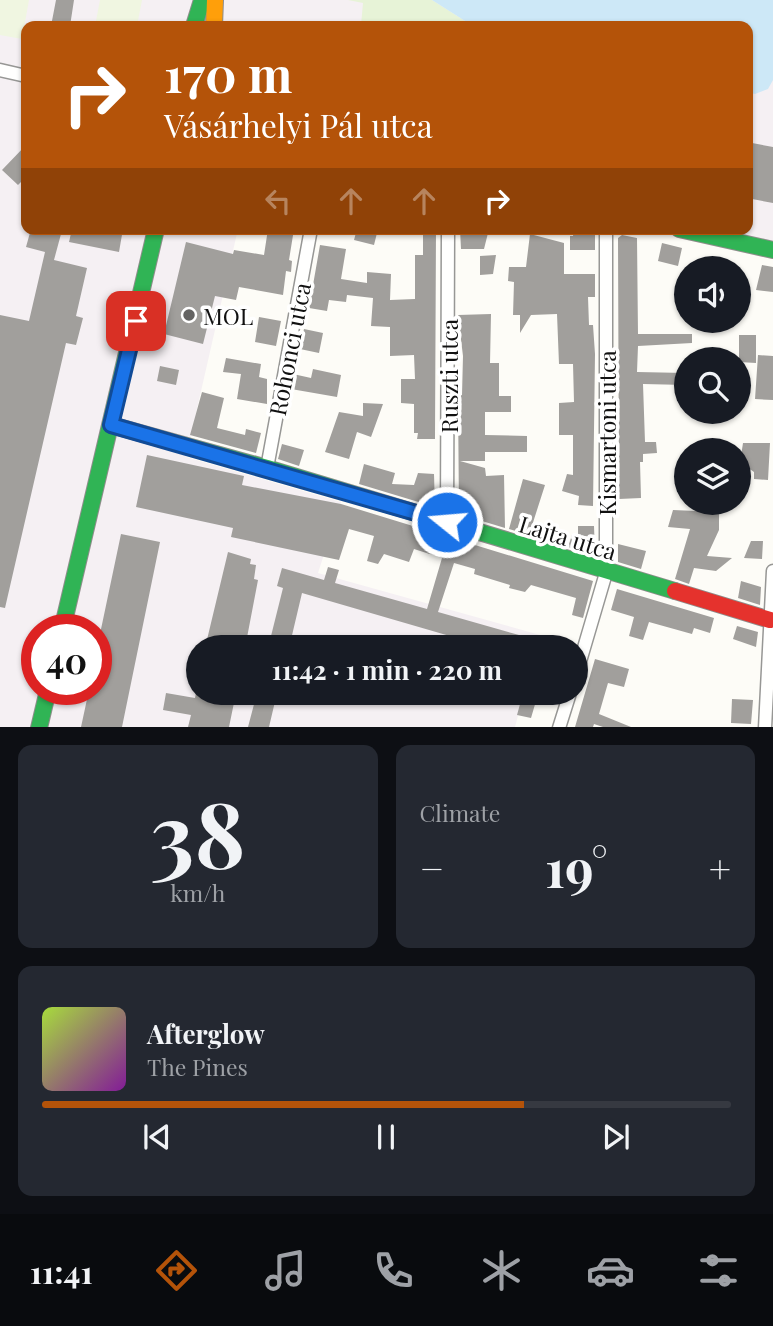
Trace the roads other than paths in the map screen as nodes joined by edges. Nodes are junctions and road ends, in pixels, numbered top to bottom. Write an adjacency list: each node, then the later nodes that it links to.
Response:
1 (202, 0): 3 (street)
2 (215, 0): 4 (street)
3 (195, 21)
4 (214, 21)
5 (0, 70): 6 (street)
6 (21, 75)
7 (159, 235): 13 (street)
8 (310, 235): 14 (street, Rohonci utca)
9 (448, 235): 15 (street, Ruszti utca)
10 (606, 235): 17 (street, Kismartoni utca)
11 (706, 235): 12 (street)
12 (773, 250)
13 (111, 425): 14 (street, Lajta utca); 18 (street)
14 (267, 468): 15 (street, Lajta utca)
15 (447, 522): 17 (street, Lajta utca)
16 (773, 571): 19 (street)
17 (606, 573): 19 (street, Lajta utca); 20 (street, Kismartoni utca)
18 (66, 614)
19 (770, 620): 25 (street)
20 (588, 635)
21 (44, 705): 23 (street)
22 (566, 705): 24 (street)
23 (39, 727)
24 (559, 727)
25 (765, 727)

